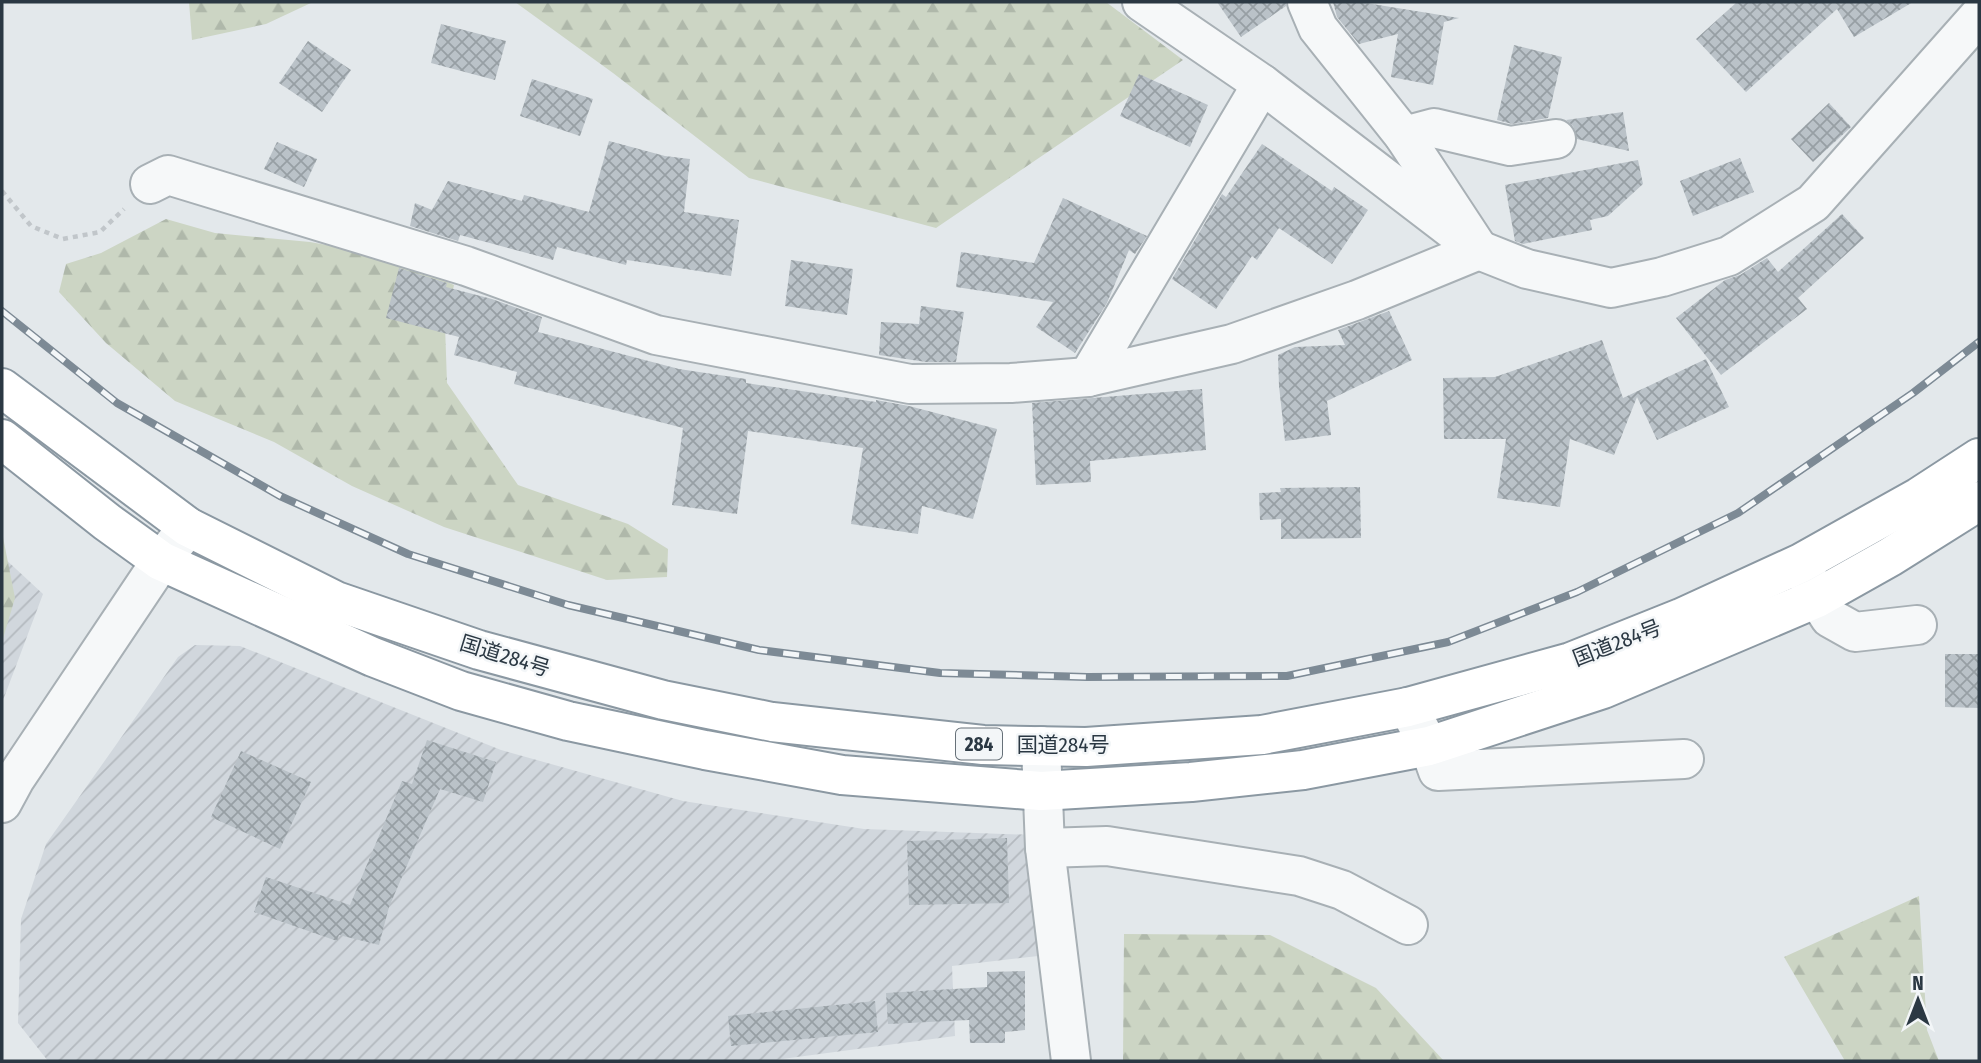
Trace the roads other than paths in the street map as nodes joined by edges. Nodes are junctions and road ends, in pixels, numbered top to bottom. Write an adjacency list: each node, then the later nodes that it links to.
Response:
1 (1142, 2): 4 (street)
2 (1307, 2): 5 (street)
3 (1979, 16): 8 (street)
4 (1262, 85): 8 (street); 9 (street)
5 (1404, 136): 6 (street); 8 (street)
6 (1556, 139)
7 (150, 184): 9 (street)
8 (1479, 250): 9 (street)
9 (1088, 377)
10 (2, 387): 14 (highway, 国道284号 / 284)
11 (2, 439): 15 (highway, 国道284号 / 284)
12 (1979, 457): 16 (highway, 国道284号 / 284)
13 (1979, 501): 17 (highway, 国道284号 / 284)
14 (188, 527): 15 (street); 20 (highway, 国道284号 / 284)
15 (161, 561): 23 (highway, 国道284号 / 284); 24 (street)
16 (1801, 563): 17 (street); 19 (highway, 国道284号 / 284)
17 (1816, 598): 18 (street); 21 (highway, 国道284号 / 284)
18 (1917, 625)
19 (1408, 707): 20 (highway, 国道284号 / 284); 21 (street)
20 (1041, 746): 23 (street)
21 (1429, 746): 22 (street); 23 (highway, 国道284号 / 284)
22 (1684, 759)
23 (1041, 791): 25 (street)
24 (2, 803)
25 (1045, 848): 26 (street); 27 (street)
26 (1408, 925)
27 (1071, 1061)

